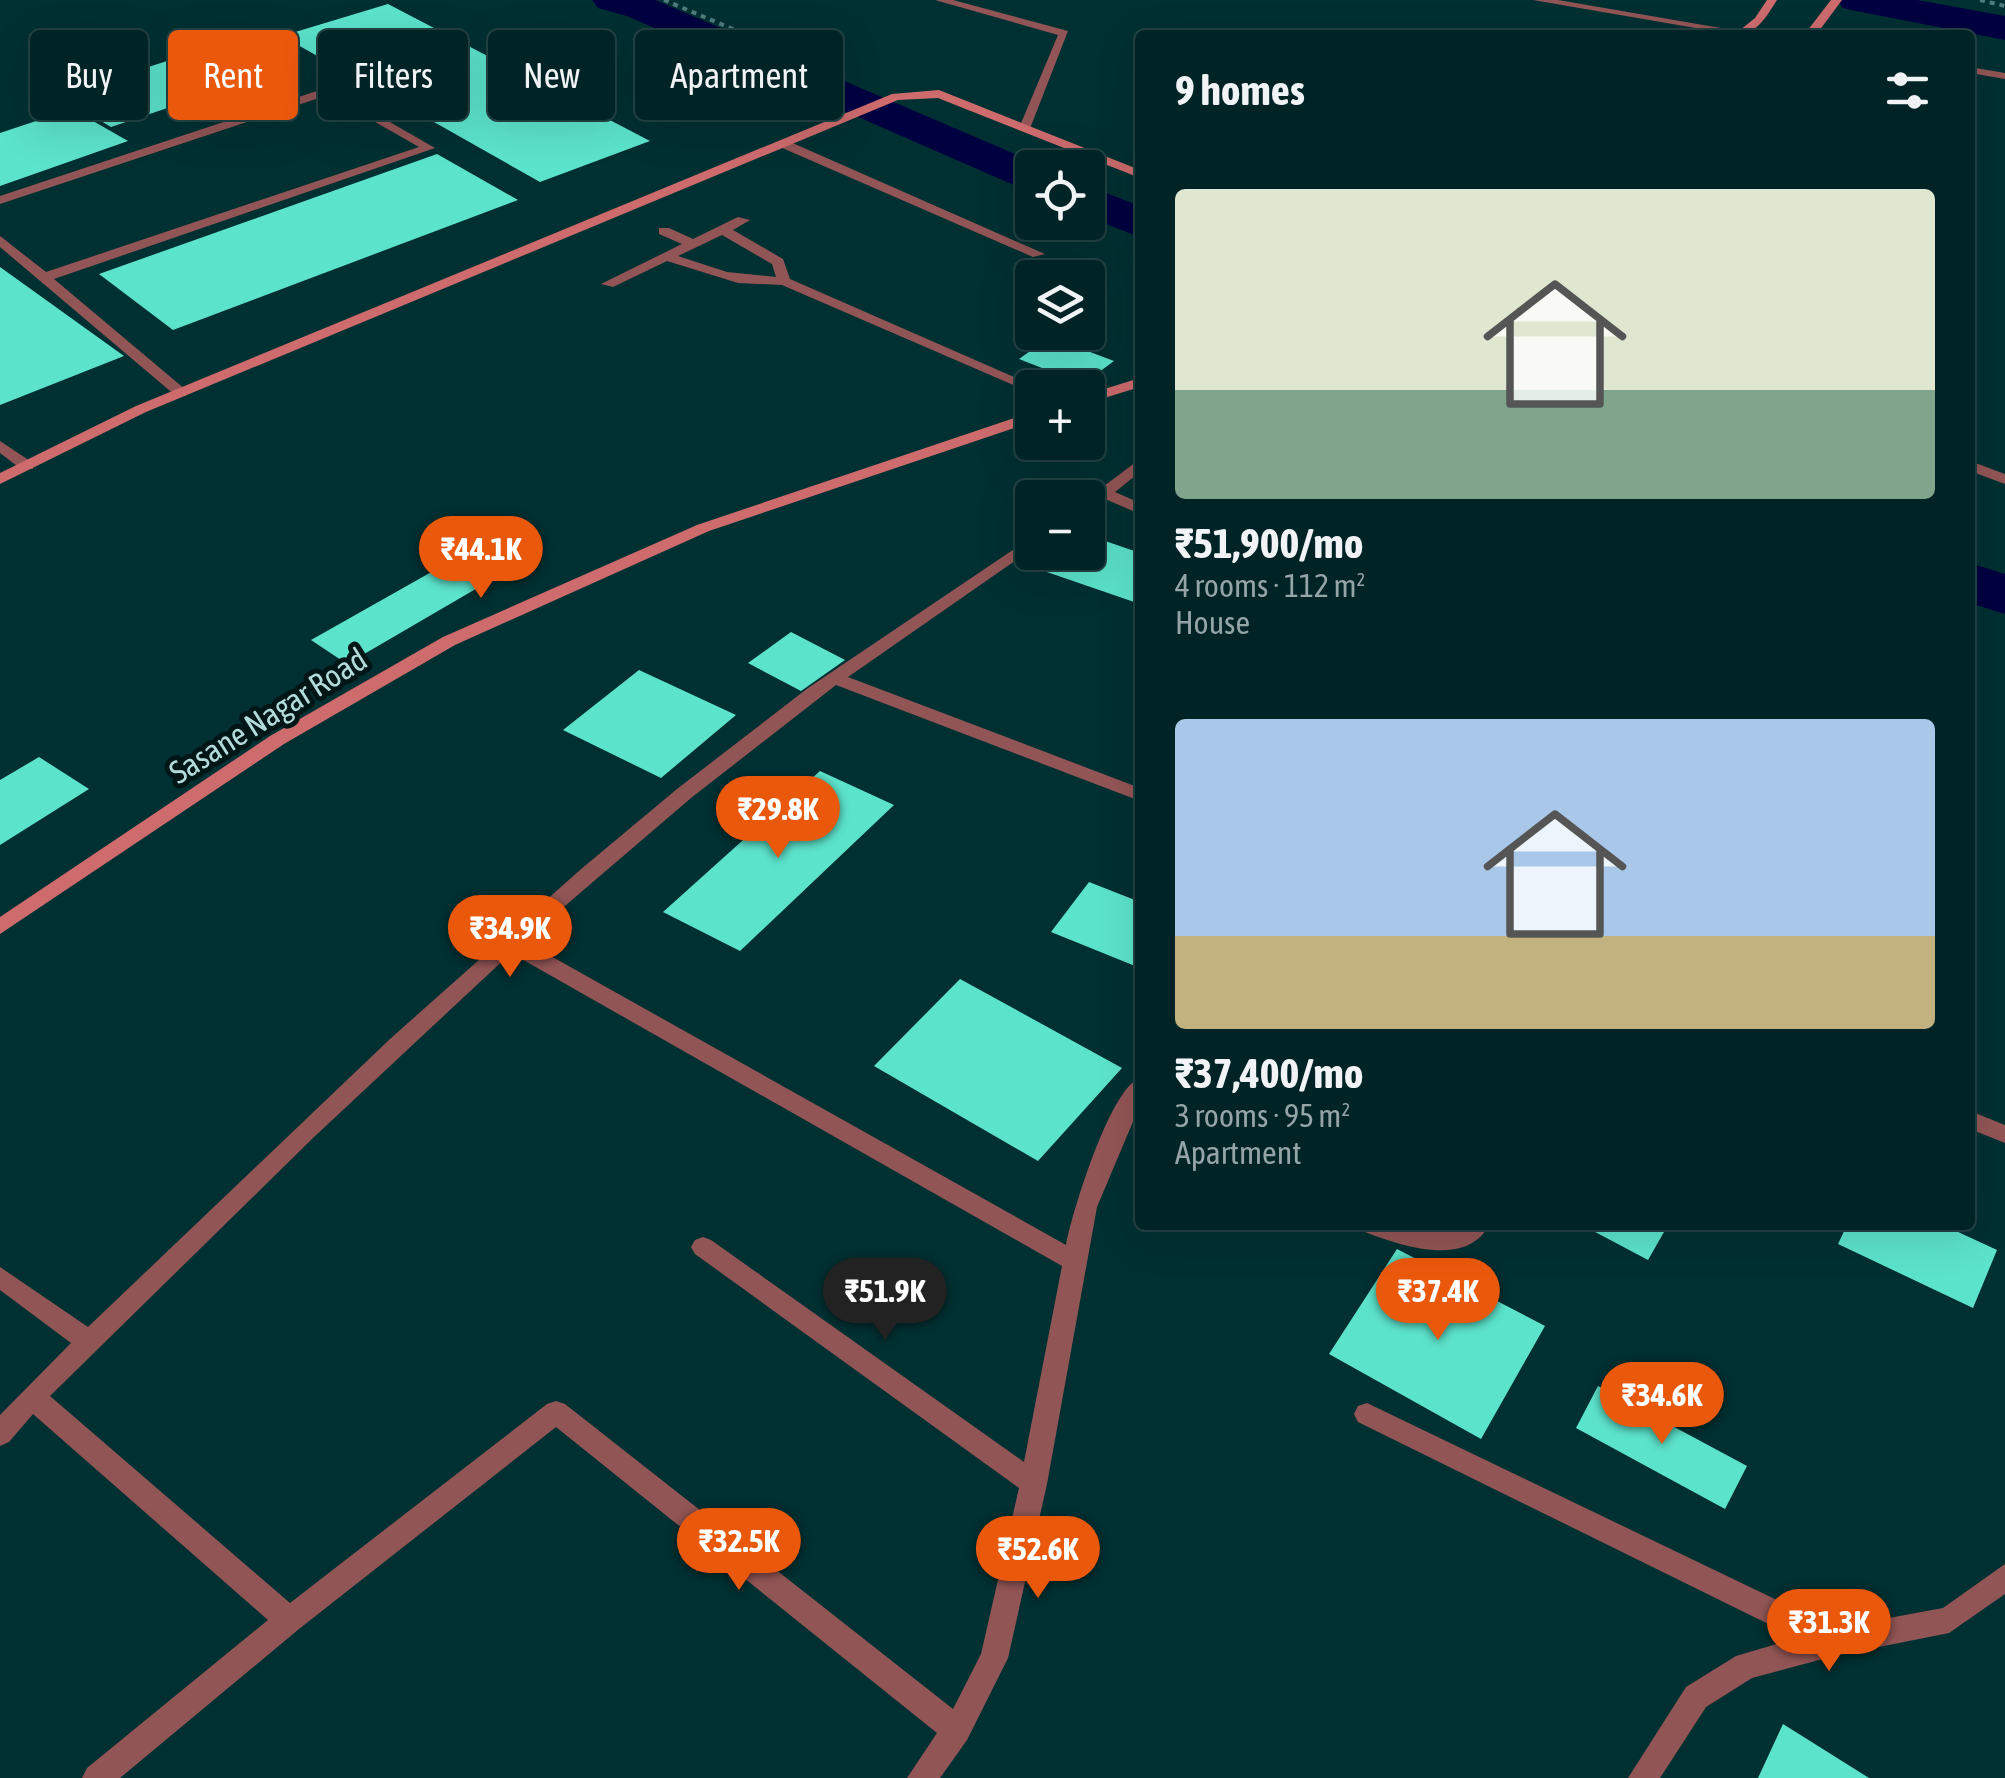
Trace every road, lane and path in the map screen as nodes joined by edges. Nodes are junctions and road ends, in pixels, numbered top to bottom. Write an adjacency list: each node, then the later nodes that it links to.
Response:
1 (664, 0): 13 (path)
2 (940, 0): 14 (street)
3 (1538, 0): 8 (street)
4 (1772, 0): 9 (street)
5 (1837, 0): 10 (street)
6 (1980, 0): 7 (path)
7 (2005, 6)
8 (1718, 30)
9 (1746, 30)
10 (1815, 30)
11 (1975, 71): 12 (street)
12 (2005, 76)
13 (896, 98): 14 (street); 15 (street)
14 (1025, 128): 16 (street)
15 (784, 144): 23 (street); 30 (street)
16 (1135, 172)
17 (0, 200): 25 (street)
18 (743, 220): 19 (street)
19 (723, 230): 22 (street); 26 (street)
20 (664, 231): 22 (street)
21 (0, 240): 25 (street)
22 (694, 244): 24 (street)
23 (1038, 254)
24 (667, 256): 26 (street); 27 (street)
25 (46, 277): 30 (street)
26 (784, 281): 28 (street)
27 (608, 284)
28 (1015, 381)
29 (1135, 384): 31 (street)
30 (181, 393): 34 (street)
31 (1105, 394)
32 (1015, 423): 45 (street, Sasane Nagar Road)
33 (0, 446): 34 (street)
34 (26, 466): 38 (street)
35 (1135, 468): 39 (street)
36 (1975, 468): 37 (street)
37 (2005, 478)
38 (0, 480)
39 (1105, 492)
40 (1105, 493): 41 (street)
41 (1135, 507)
42 (1015, 554): 43 (street)
43 (834, 678): 44 (street); 46 (street)
44 (1135, 793)
45 (0, 927)
46 (512, 944): 53 (street); 55 (street)
47 (1132, 1115): 53 (street)
48 (1975, 1122): 49 (street)
49 (2005, 1134)
50 (1386, 1230): 51 (street)
51 (1466, 1230)
52 (703, 1247): 59 (street)
53 (1074, 1261): 59 (street)
54 (0, 1277): 55 (street)
55 (90, 1342): 56 (street)
56 (32, 1397): 58 (street); 61 (street)
57 (1366, 1414): 62 (street)
58 (0, 1434)
59 (1034, 1484): 63 (street)
60 (2005, 1577): 62 (street)
61 (288, 1620): 63 (street); 64 (street)
62 (1834, 1642): 66 (street)
63 (957, 1730): 65 (street)
64 (97, 1778)
65 (922, 1778)
66 (1643, 1778)

